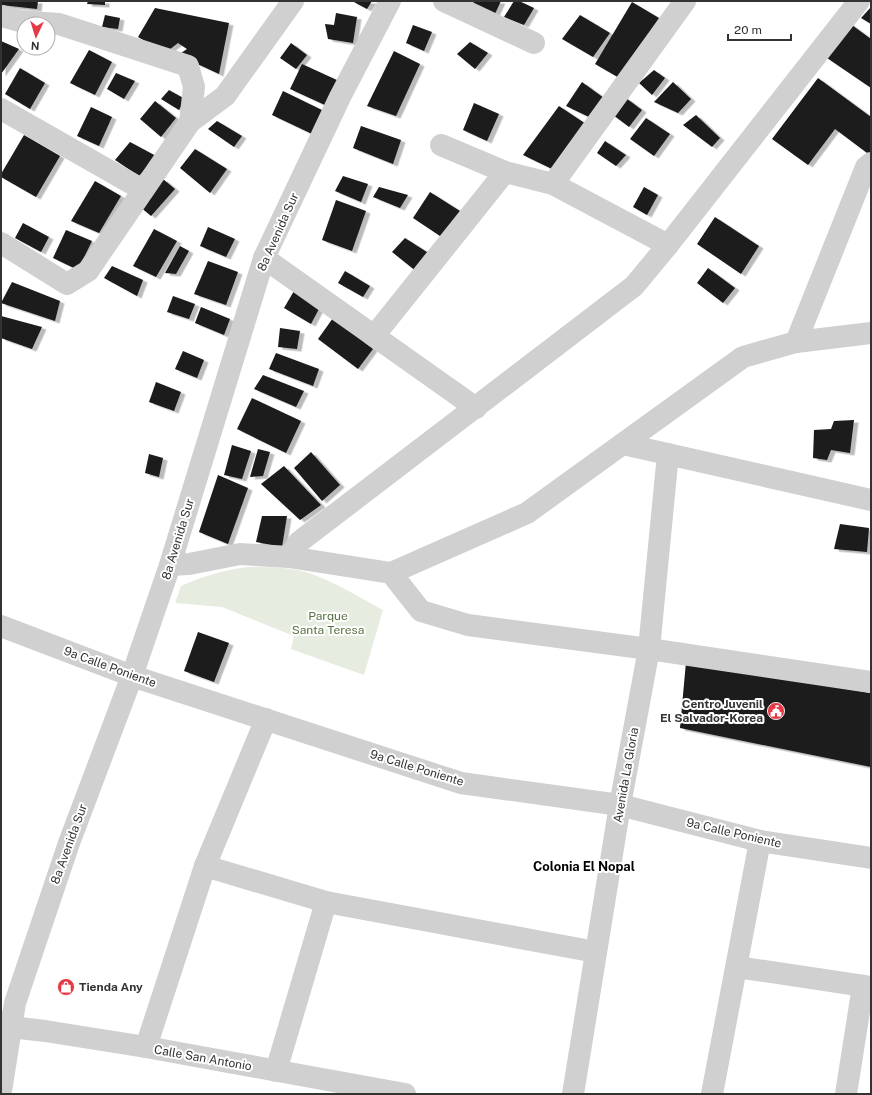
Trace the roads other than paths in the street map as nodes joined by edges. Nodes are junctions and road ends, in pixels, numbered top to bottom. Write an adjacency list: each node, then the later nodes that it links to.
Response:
1 (292, 1): 9 (street)
2 (390, 1): 17 (street, 8a Avenida Sur)
3 (444, 1): 7 (street)
4 (685, 1): 13 (street)
5 (859, 1): 16 (street)
6 (1, 16): 9 (street)
7 (534, 43)
8 (1, 108): 14 (street)
9 (190, 122): 14 (street)
10 (441, 145): 12 (street)
11 (871, 163): 20 (street)
12 (505, 172): 13 (street); 19 (street)
13 (553, 184): 16 (street)
14 (143, 190): 15 (street)
15 (1, 243)
16 (668, 245): 21 (street)
17 (264, 258): 19 (street); 26 (street, 8a Avenida Sur)
18 (871, 333): 20 (street)
19 (374, 336): 21 (street)
20 (796, 342): 22 (street)
21 (476, 408): 25 (street)
22 (623, 444): 23 (street); 27 (street)
23 (668, 454): 24 (street); 29 (street, Avenida La Gloria)
24 (871, 500)
25 (289, 557): 26 (street); 27 (street)
26 (170, 565): 30 (street, 8a Avenida Sur)
27 (391, 573): 29 (street)
28 (1, 626): 30 (street, 9a Calle Poniente)
29 (649, 649): 31 (street); 33 (street, Avenida La Gloria)
30 (132, 676): 32 (street, 9a Calle Poniente); 41 (street, 8a Avenida Sur)
31 (871, 682)
32 (266, 719): 33 (street, 9a Calle Poniente); 36 (street)
33 (620, 805): 34 (street, 9a Calle Poniente); 38 (street, Avenida La Gloria)
34 (760, 841): 35 (street, 9a Calle Poniente); 39 (street)
35 (871, 858)
36 (205, 866): 37 (street); 42 (street)
37 (326, 902): 38 (street); 43 (street)
38 (596, 952): 46 (street, Avenida La Gloria)
39 (737, 967): 40 (street); 47 (street)
40 (867, 987): 48 (street)
41 (6, 1025): 42 (street, Calle San Antonio); 44 (street, 8a Avenida Sur)
42 (146, 1047): 43 (street, Calle San Antonio)
43 (276, 1071): 45 (street, Calle San Antonio)
44 (1, 1091)
45 (405, 1094)
46 (573, 1094)
47 (712, 1094)
48 (846, 1094)

